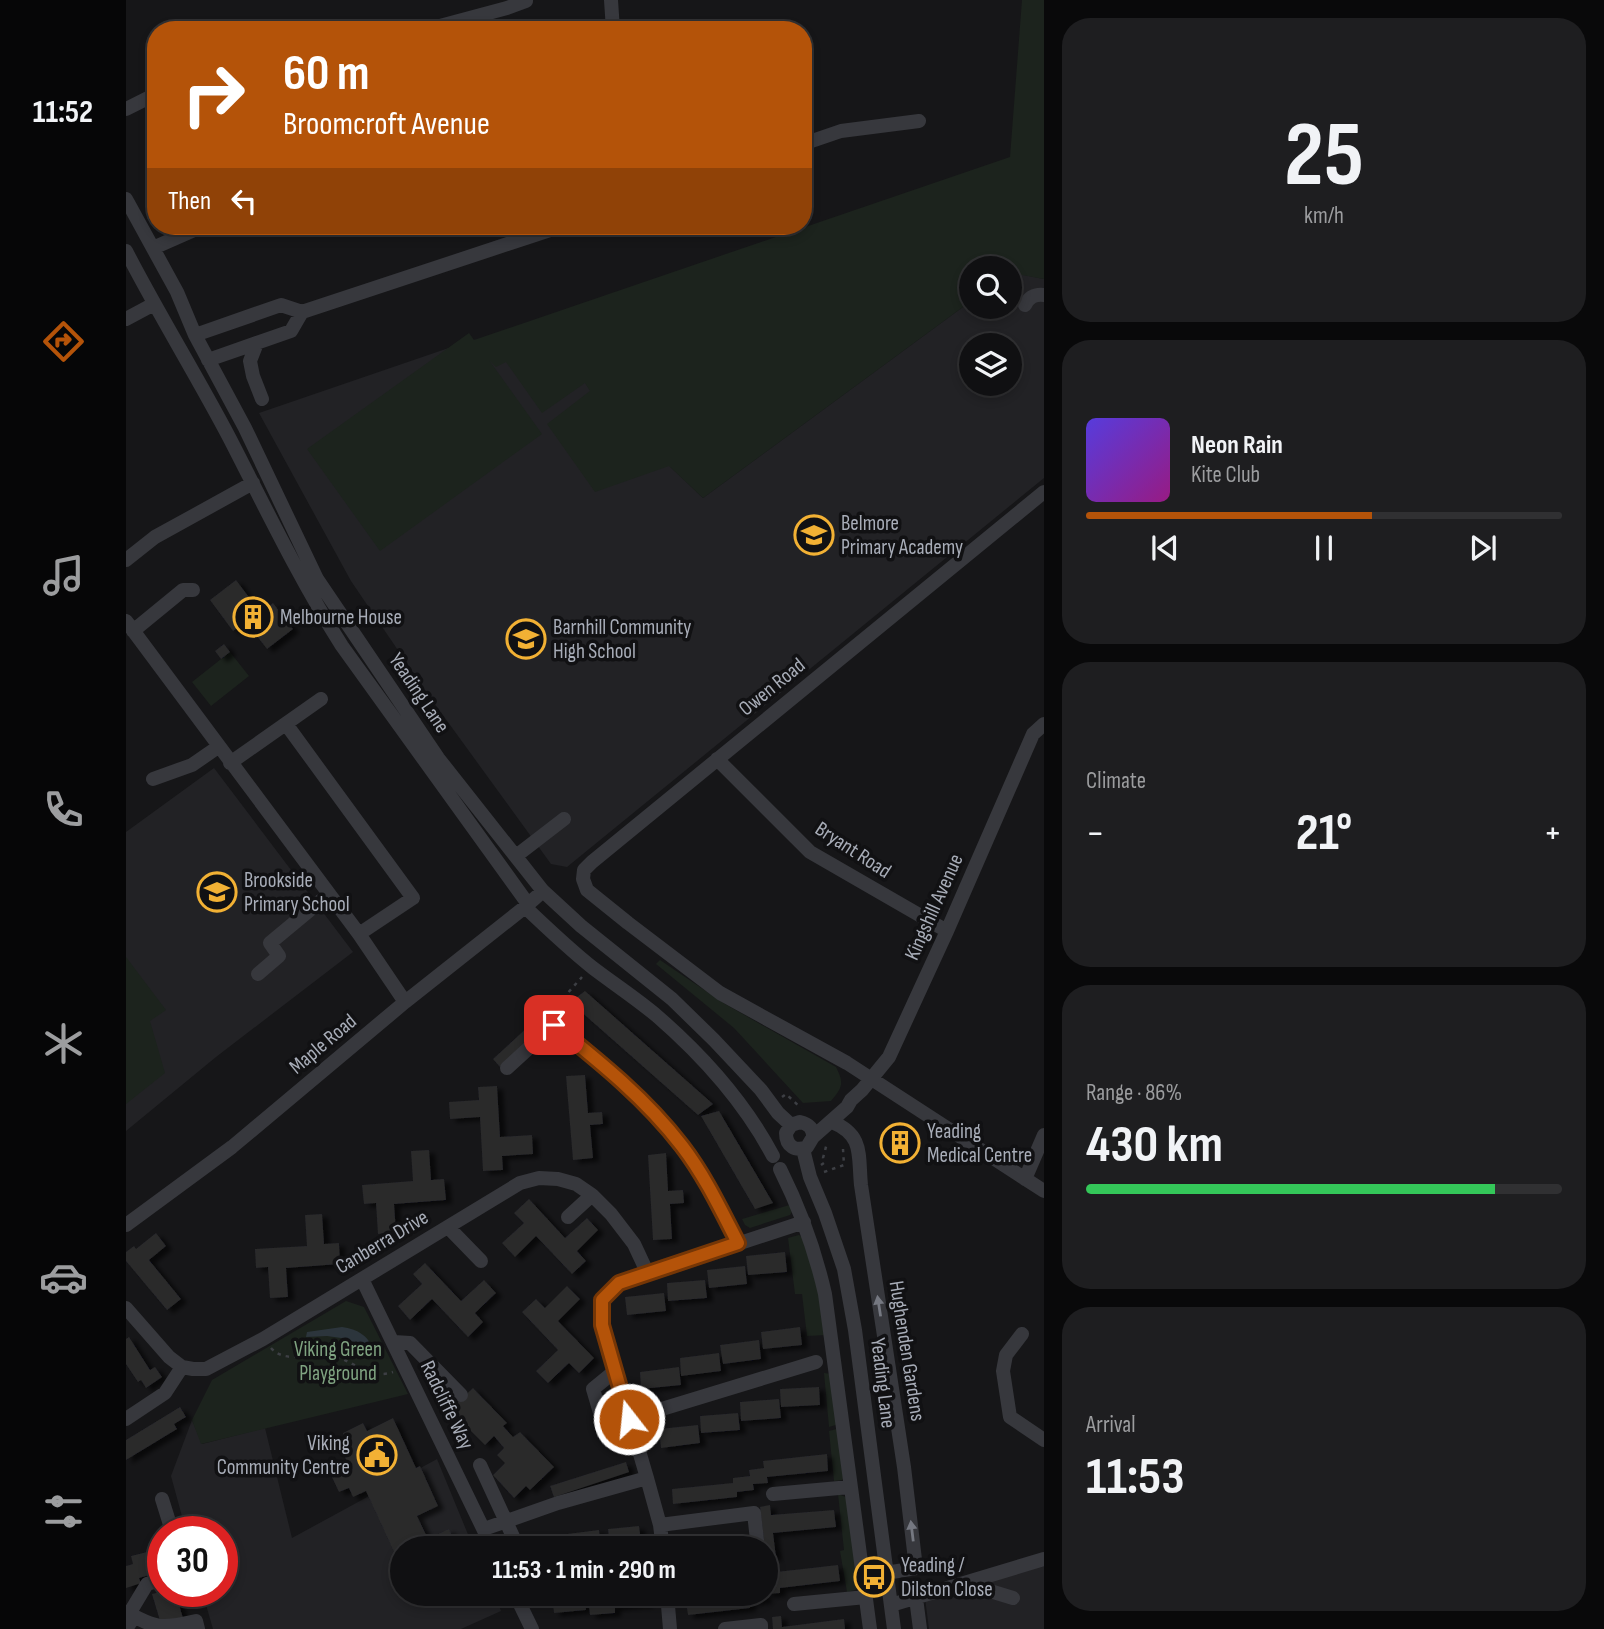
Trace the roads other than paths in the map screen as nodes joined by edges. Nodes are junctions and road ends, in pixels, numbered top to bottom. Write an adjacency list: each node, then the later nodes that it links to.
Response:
1 (611, 0): 4 (street)
2 (526, 1): 3 (street)
3 (459, 21)
4 (612, 21)
5 (147, 98): 6 (street)
6 (126, 109)
7 (919, 121): 8 (street)
8 (812, 141)
9 (126, 199): 12 (street, Yeading Lane)
10 (183, 235): 12 (street)
11 (535, 235): 17 (street)
12 (153, 248): 19 (street, Yeading Lane)
13 (126, 251): 15 (street)
14 (1044, 295): 16 (street)
15 (154, 304): 18 (street); 22 (street)
16 (1024, 305)
17 (302, 312): 19 (street); 20 (street)
18 (126, 319)
19 (195, 335): 21 (street, Yeading Lane)
20 (257, 343): 21 (street); 23 (street)
21 (205, 355): 22 (street); 37 (street, Yeading Lane)
22 (186, 359): 24 (street)
23 (262, 399)
24 (253, 483): 26 (street); 40 (street)
25 (1044, 492): 33 (street, Owen Road)
26 (126, 560)
27 (194, 590): 28 (street)
28 (130, 626): 32 (street)
29 (321, 699): 30 (street)
30 (286, 724): 34 (street); 42 (street)
31 (1044, 724): 41 (street, Kingshill Avenue)
32 (218, 747): 34 (street); 35 (street)
33 (717, 759): 41 (street, Bryant Road); 47 (street, Owen Road)
34 (230, 763): 39 (street)
35 (153, 779)
36 (564, 819): 37 (street)
37 (516, 856): 38 (street, Yeading Lane)
38 (543, 891): 40 (street, Maple Road); 46 (street, Yeading Lane)
39 (328, 894): 42 (street); 43 (street)
40 (526, 906): 44 (street, Maple Road); 48 (street)
41 (947, 931): 47 (street, Kingshill Avenue)
42 (359, 934): 44 (street)
43 (258, 974)
44 (405, 1002): 60 (street, Maple Road)
45 (507, 1068): 62 (street)
46 (743, 1070): 48 (street); 51 (street, Yeading Lane)
47 (872, 1079): 49 (street, Kingshill Avenue); 55 (street)
48 (726, 1085): 59 (street)
49 (851, 1100): 50 (street, Kingshill Avenue); 52 (street, Kingshill Avenue)
50 (832, 1122): 52 (street, Kingshill Avenue); 93 (street, Hughenden Gardens, one-way to 50)
51 (791, 1125): 52 (street); 54 (street, Yeading Lane)
52 (809, 1125): 54 (street)
53 (1044, 1135): 55 (street)
54 (803, 1149): 90 (street, Yeading Lane)
55 (1025, 1179): 56 (street)
56 (1044, 1191)
57 (592, 1195): 58 (street); 61 (street, Canberra Drive); 64 (street, Canberra Drive)
58 (568, 1217)
59 (804, 1222): 62 (street); 79 (street)
60 (126, 1225)
61 (448, 1227): 63 (street); 65 (street, Canberra Drive)
62 (738, 1243): 64 (street)
63 (481, 1261)
64 (648, 1274): 71 (street)
65 (362, 1279): 68 (street, Radcliffe Way); 70 (street, Canberra Drive)
66 (126, 1308): 70 (street)
67 (1021, 1334): 76 (street)
68 (394, 1342): 72 (street); 85 (street, Radcliffe Way)
69 (816, 1362): 74 (street)
70 (182, 1367): 73 (street)
71 (615, 1371): 74 (street); 75 (street)
72 (461, 1395)
73 (126, 1419)
74 (629, 1419): 78 (street)
75 (608, 1440)
76 (1044, 1440)
77 (480, 1465): 83 (street)
78 (647, 1478): 83 (street); 84 (street)
79 (850, 1487): 80 (street); 91 (street)
80 (773, 1494)
81 (162, 1499): 82 (street)
82 (167, 1516)
83 (507, 1522): 85 (street); 87 (street)
84 (660, 1525): 88 (street); 89 (street)
85 (484, 1530): 86 (street, Radcliffe Way)
86 (487, 1536)
87 (513, 1536)
88 (661, 1536)
89 (757, 1536)
90 (883, 1553): 91 (street); 93 (street, Yeading Lane)
91 (860, 1556): 96 (street)
92 (1044, 1559): 94 (street)
93 (886, 1573): 100 (street, Yeading Lane)
94 (964, 1583): 97 (street); 98 (street)
95 (147, 1584): 103 (street)
96 (866, 1597): 99 (street); 109 (street)
97 (916, 1598): 100 (street); 111 (street)
98 (1013, 1598)
99 (793, 1604)
100 (891, 1605): 110 (street, Yeading Lane)
101 (521, 1606): 105 (street)
102 (668, 1606): 106 (street)
103 (129, 1618): 104 (street)
104 (198, 1629)
105 (532, 1629)
106 (670, 1629)
107 (725, 1629): 108 (street)
108 (761, 1629)
109 (870, 1629)
110 (894, 1629)
111 (920, 1629)

